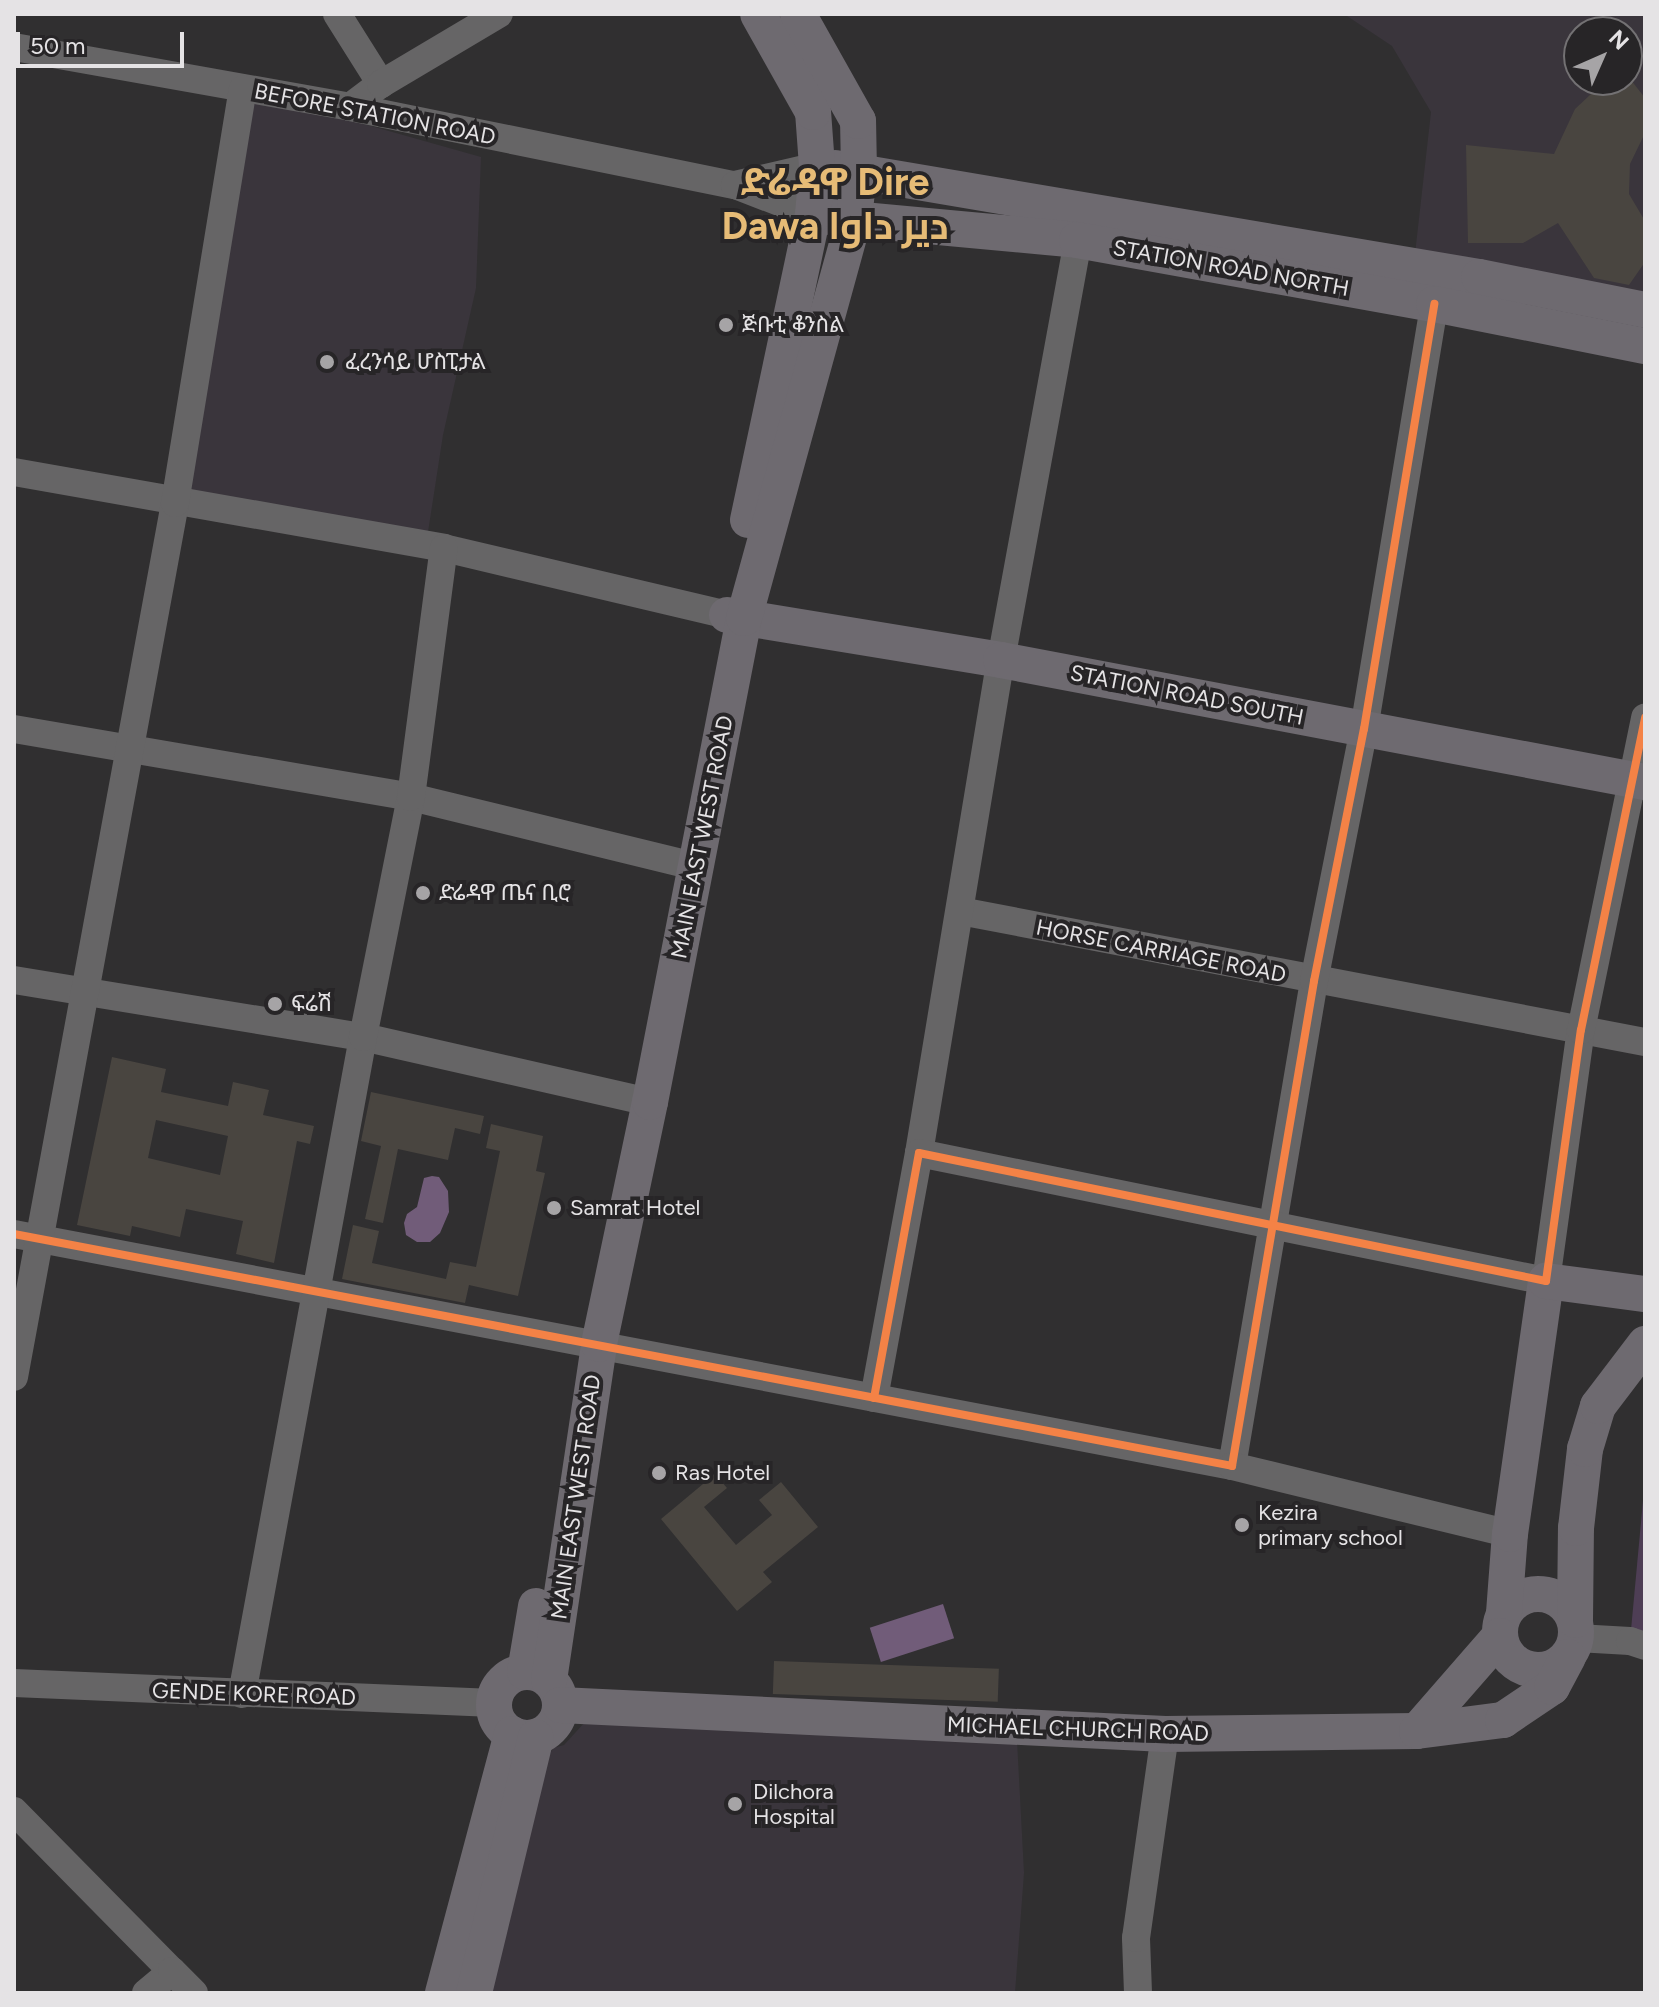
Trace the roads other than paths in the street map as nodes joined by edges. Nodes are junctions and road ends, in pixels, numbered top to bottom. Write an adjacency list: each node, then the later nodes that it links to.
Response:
1 (337, 14): 6 (street)
2 (499, 14): 6 (street)
3 (758, 14): 9 (main road, MAIN EAST WEST ROAD)
4 (798, 14): 10 (main road, MAIN EAST WEST ROAD)
5 (14, 47): 7 (street, BEFORE STATION ROAD)
6 (381, 84): 8 (street)
7 (243, 90): 8 (street, BEFORE STATION ROAD); 19 (street)
8 (350, 107): 11 (street, BEFORE STATION ROAD)
9 (817, 166): 10 (main road, STATION ROAD NORTH); 11 (street, BEFORE STATION ROAD); 12 (main road, MAIN EAST WEST ROAD)
10 (859, 171): 13 (main road, MAIN EAST WEST ROAD); 14 (main road, STATION ROAD NORTH)
11 (735, 185): 12 (street, BEFORE STATION ROAD)
12 (813, 215): 13 (main road, STATION ROAD NORTH); 21 (main road, MAIN EAST WEST ROAD)
13 (854, 220): 14 (main road, STATION ROAD NORTH); 21 (main road, MAIN EAST WEST ROAD)
14 (1080, 225): 15 (main road, STATION ROAD NORTH); 16 (main road, STATION ROAD NORTH); 22 (street)
15 (1434, 304): 17 (main road, STATION ROAD NORTH); 25 (street)
16 (1645, 310)
17 (1645, 346)
18 (14, 472): 19 (street)
19 (175, 503): 20 (street); 26 (street)
20 (444, 548): 21 (street); 28 (street)
21 (736, 616): 22 (main road, STATION ROAD SOUTH); 29 (main road, MAIN EAST WEST ROAD); 37 (main road, MAIN EAST WEST ROAD)
22 (1001, 660): 25 (main road, STATION ROAD SOUTH); 30 (street)
23 (1645, 717): 27 (street)
24 (14, 729): 26 (street)
25 (1364, 729): 27 (main road, STATION ROAD SOUTH); 32 (street)
26 (131, 749): 28 (street); 33 (street)
27 (1639, 781): 34 (street)
28 (411, 797): 29 (street); 35 (street)
29 (682, 863): 37 (main road, MAIN EAST WEST ROAD)
30 (960, 911): 32 (street, HORSE CARRIAGE ROAD); 38 (street)
31 (14, 980): 33 (street)
32 (1314, 981): 34 (street, HORSE CARRIAGE ROAD); 39 (street)
33 (86, 993): 35 (street); 40 (street)
34 (1581, 1030): 36 (street, HORSE CARRIAGE ROAD); 41 (street)
35 (363, 1037): 37 (street); 42 (street)
36 (1645, 1042)
37 (642, 1100): 44 (main road, MAIN EAST WEST ROAD)
38 (919, 1153): 39 (street); 47 (street)
39 (1273, 1226): 41 (street); 48 (street)
40 (27, 1237): 42 (street); 46 (street)
41 (1546, 1281): 43 (main road); 49 (main road)
42 (317, 1292): 44 (street); 55 (street)
43 (1645, 1294)
44 (591, 1343): 47 (street); 54 (main road, MAIN EAST WEST ROAD)
45 (1645, 1344): 51 (main road)
46 (14, 1377)
47 (874, 1398): 48 (street)
48 (1232, 1466): 49 (street)
49 (1510, 1534): 50 (main road)
50 (1502, 1624): 51 (main road); 51 (main road); 57 (main road)
51 (1573, 1639): 52 (street); 57 (main road, MICHAEL CHURCH ROAD)
52 (1645, 1646)
53 (14, 1683): 55 (street, GENDE KORE ROAD)
54 (545, 1686): 56 (main road); 58 (main road, MICHAEL CHURCH ROAD); 59 (main road)
55 (242, 1694): 56 (street, GENDE KORE ROAD)
56 (494, 1703): 59 (main road)
57 (1417, 1731): 58 (main road, MICHAEL CHURCH ROAD)
58 (1165, 1734): 67 (street)
59 (524, 1735): 61 (main road)
60 (14, 1811): 62 (street)
61 (496, 1848): 65 (main road); 66 (main road)
62 (172, 1971): 63 (street); 64 (street)
63 (146, 1993)
64 (194, 1993)
65 (443, 1993)
66 (474, 1993)
67 (1138, 1993)

